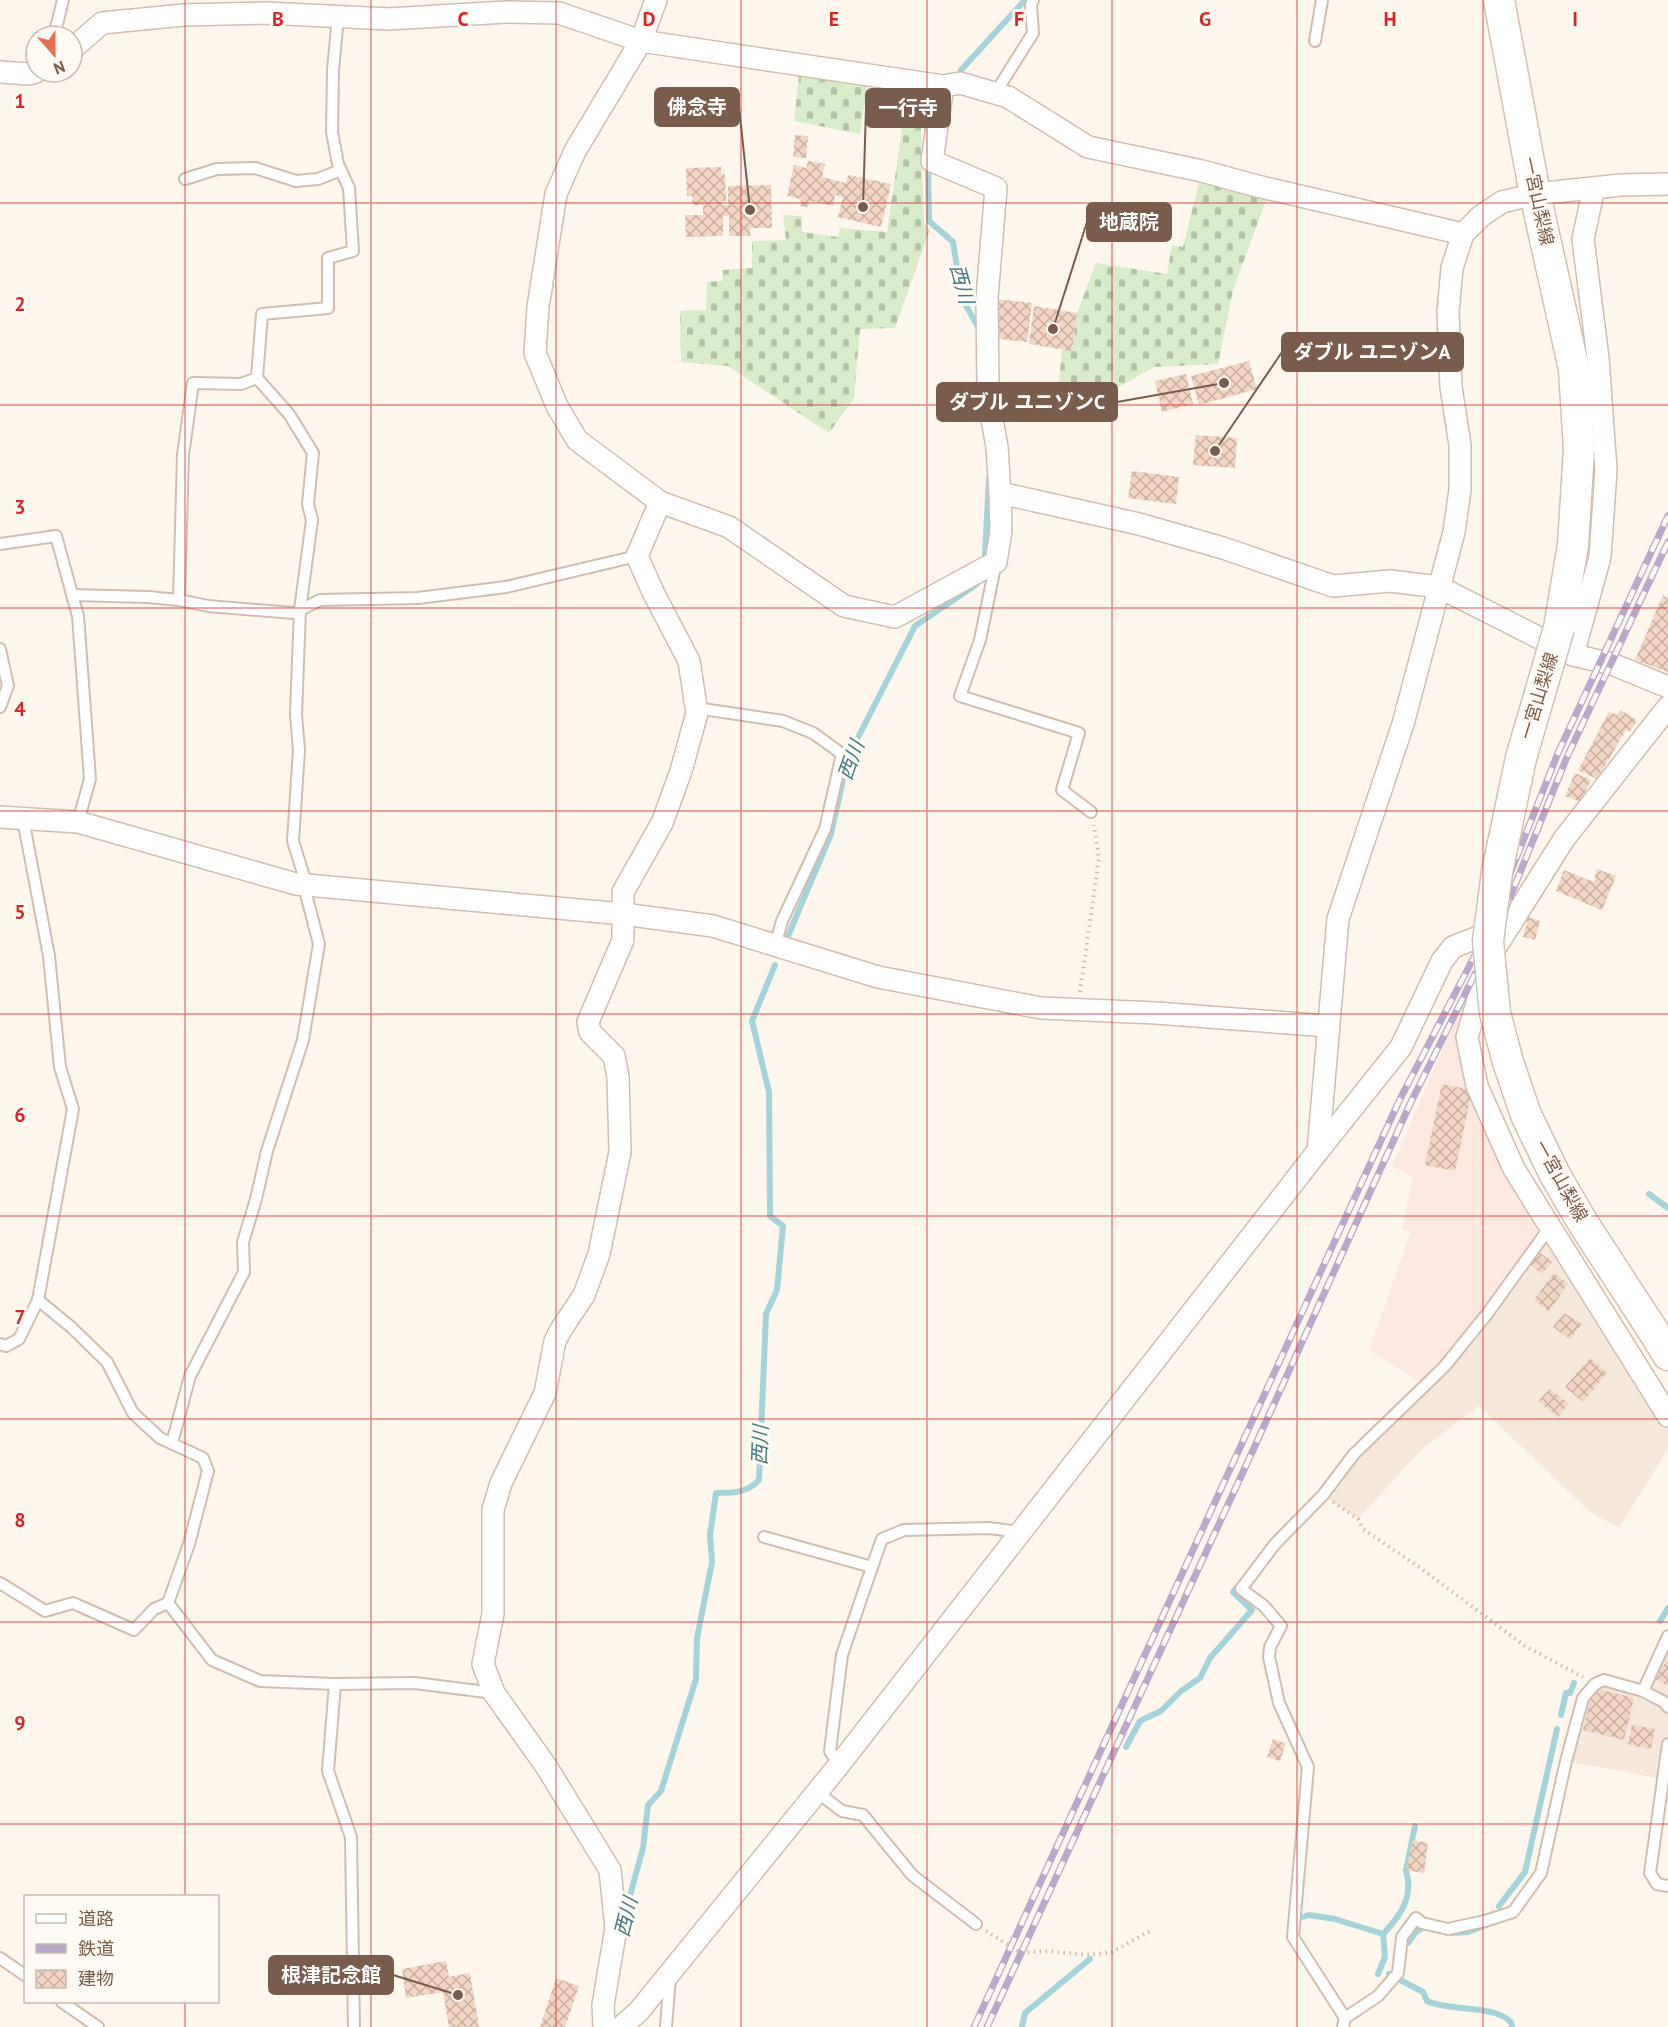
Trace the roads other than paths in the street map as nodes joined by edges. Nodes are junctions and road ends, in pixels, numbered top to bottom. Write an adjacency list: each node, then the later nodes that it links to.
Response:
1 (63, 0): 9 (lane)
2 (656, 0): 11 (street)
3 (1033, 0): 16 (lane)
4 (1322, 0): 12 (lane)
5 (1499, 0): 21 (main road, 一宮山梨線)
6 (505, 6): 8 (street); 11 (street)
7 (265, 7): 8 (street); 10 (street)
8 (338, 17): 17 (lane)
9 (57, 24)
10 (84, 39)
11 (641, 41): 15 (street); 25 (street)
12 (1315, 41)
13 (0, 72): 14 (street)
14 (24, 74)
15 (943, 86): 16 (street); 24 (street)
16 (996, 92): 22 (street)
17 (341, 170): 18 (lane); 23 (lane)
18 (185, 179)
19 (1668, 184): 20 (street)
20 (1594, 188): 21 (street); 34 (street)
21 (1535, 194): 22 (street); 52 (main road, 一宮山梨線, bridge)
22 (1463, 234): 29 (street)
23 (257, 378): 31 (lane); 32 (lane)
24 (1000, 493): 28 (street); 29 (street)
25 (660, 502): 27 (street); 28 (street)
26 (0, 543): 30 (lane)
27 (637, 556): 32 (lane); 38 (street)
28 (996, 562): 39 (lane)
29 (1439, 587): 34 (street); 47 (street)
30 (72, 595): 31 (lane); 42 (lane)
31 (179, 600): 32 (lane)
32 (300, 610): 43 (lane)
33 (0, 649): 36 (lane)
34 (1573, 655): 35 (street)
35 (1668, 687)
36 (0, 707)
37 (1668, 707): 46 (street)
38 (696, 708): 44 (street); 45 (lane)
39 (1091, 812)
40 (0, 817): 41 (street)
41 (24, 819): 42 (street); 50 (lane)
42 (78, 822): 43 (street)
43 (307, 886): 44 (street); 54 (lane)
44 (623, 914): 45 (street); 63 (street)
45 (775, 946): 47 (street)
46 (1491, 954): 48 (street); 49 (street)
47 (1328, 1026): 48 (street)
48 (1318, 1151): 55 (street)
49 (1550, 1227): 53 (street); 74 (lane)
50 (38, 1300): 51 (lane); 54 (lane)
51 (0, 1344)
52 (1668, 1355)
53 (1668, 1416)
54 (172, 1443): 59 (lane)
55 (1021, 1532): 57 (lane); 66 (street)
56 (764, 1537): 57 (lane)
57 (872, 1567): 66 (lane)
58 (0, 1584): 59 (lane)
59 (168, 1603): 61 (lane)
60 (1668, 1636): 62 (lane)
61 (335, 1684): 63 (lane); 76 (lane)
62 (1643, 1691): 64 (lane); 74 (lane)
63 (494, 1693): 77 (street)
64 (1668, 1707)
65 (1668, 1744): 68 (lane)
66 (839, 1765): 67 (street)
67 (817, 1792): 69 (lane); 71 (street)
68 (1668, 1886)
69 (975, 1924)
70 (0, 1958): 72 (lane)
71 (670, 1973): 78 (street); 79 (lane)
72 (24, 1975)
73 (65, 2003): 75 (lane)
74 (1344, 2023)
75 (98, 2027)
76 (354, 2027)
77 (604, 2027)
78 (621, 2027)
79 (666, 2027)

